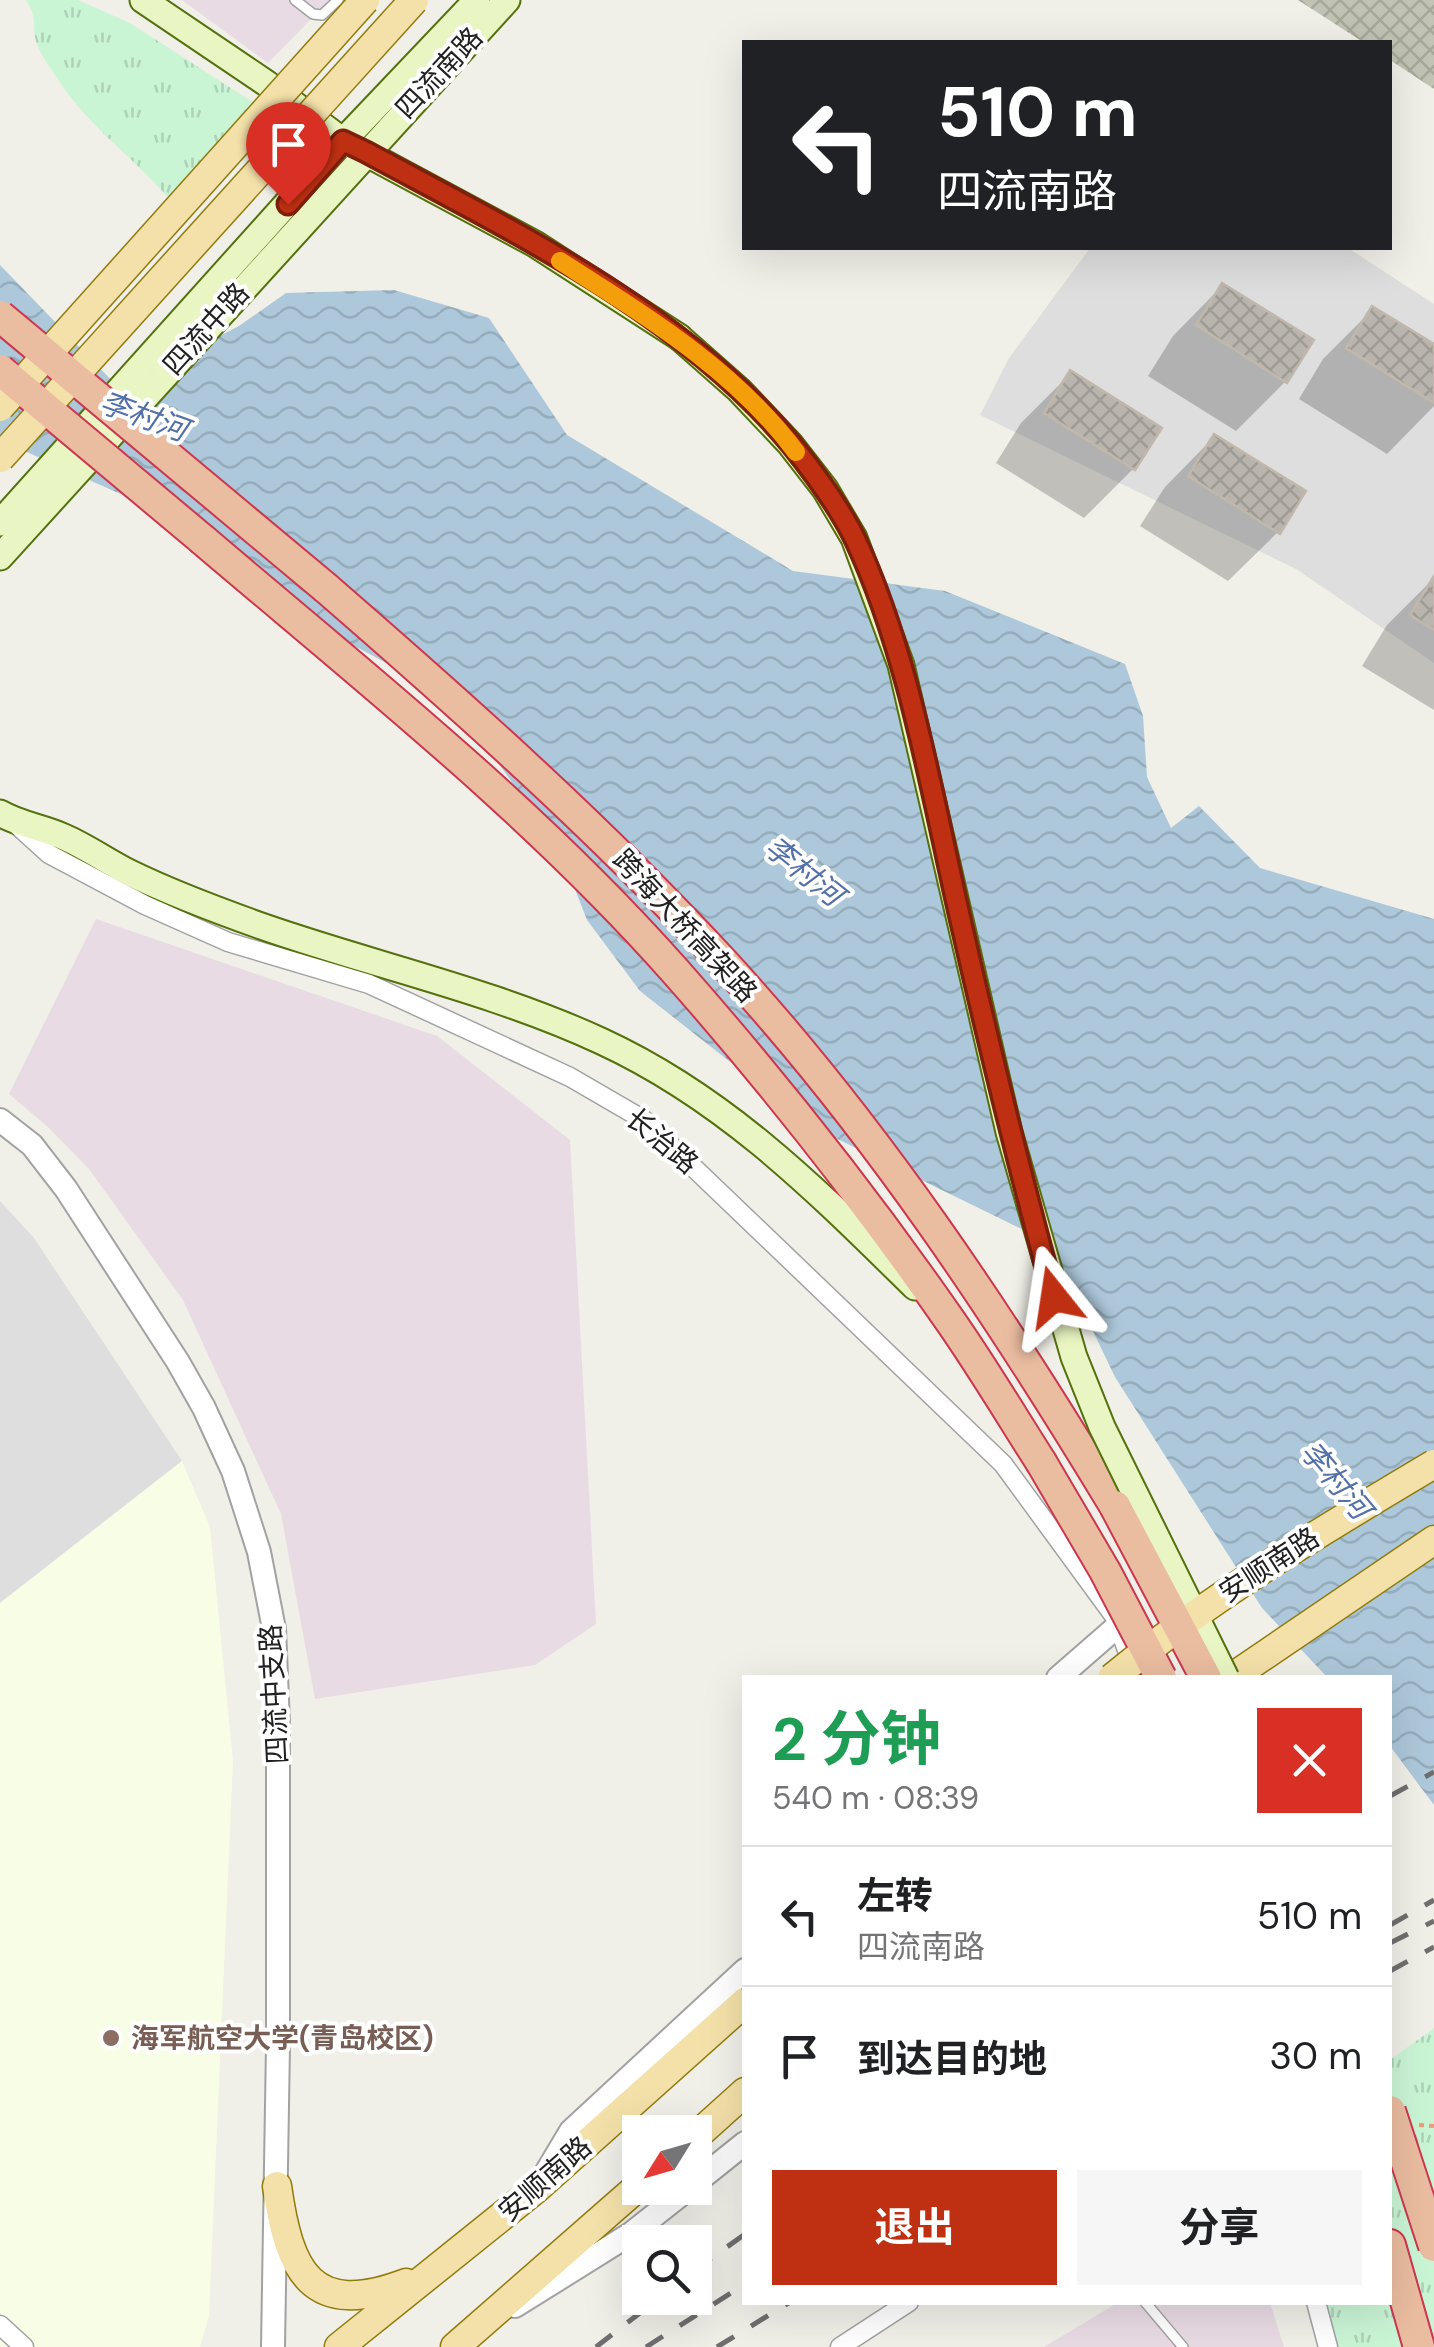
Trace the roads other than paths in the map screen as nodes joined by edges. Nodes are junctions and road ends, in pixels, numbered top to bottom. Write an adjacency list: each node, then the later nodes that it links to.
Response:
1 (143, 0): 8 (main road)
2 (295, 0): 3 (lane)
3 (338, 0)
4 (365, 0): 12 (main road, bridge)
5 (414, 0): 13 (main road, bridge)
6 (477, 0): 8 (main road, 四流南路)
7 (507, 0): 8 (main road, 四流南路)
8 (354, 147): 9 (main road, 四流南路); 27 (main road, bridge)
9 (323, 182): 14 (main road, 四流中路, bridge); 15 (main road, 四流中路, bridge)
10 (0, 316): 26 (highway, 跨海大桥高架路, bridge)
11 (0, 370): 18 (highway, 跨海大桥高架路, bridge)
12 (0, 407)
13 (0, 458)
14 (0, 523)
15 (0, 557)
16 (7, 817): 18 (main road); 21 (street, 长治路)
17 (0, 1120): 36 (street, 四流中支路)
18 (951, 1322): 25 (highway, 跨海大桥高架路, bridge)
19 (1434, 1464): 23 (main road, 安顺南路, bridge)
20 (1434, 1540): 28 (main road)
21 (1120, 1624): 22 (street); 24 (street, 长治路)
22 (1061, 1675)
23 (1116, 1675)
24 (1135, 1675)
25 (1159, 1675)
26 (1204, 1675)
27 (1227, 1675)
28 (1233, 1675)
29 (742, 1973): 37 (street)
30 (742, 2005): 37 (main road, 安顺南路)
31 (742, 2095): 33 (main road)
32 (1392, 2117): 40 (highway, bridge)
33 (712, 2121)
34 (742, 2145): 35 (street)
35 (712, 2169)
36 (276, 2186): 42 (main road); 49 (street, 四流中支路)
37 (537, 2188): 42 (main road, 安顺南路)
38 (622, 2201): 47 (main road)
39 (667, 2205): 47 (street)
40 (1434, 2246)
41 (1392, 2253): 54 (highway)
42 (431, 2273): 50 (main road, 安顺南路)
43 (904, 2305): 51 (street)
44 (1147, 2305): 52 (lane)
45 (1317, 2305): 53 (street)
46 (0, 2325): 48 (street)
47 (464, 2340)
48 (24, 2347)
49 (273, 2347)
50 (339, 2347)
51 (840, 2347)
52 (1182, 2347)
53 (1328, 2347)
54 (1419, 2347)

